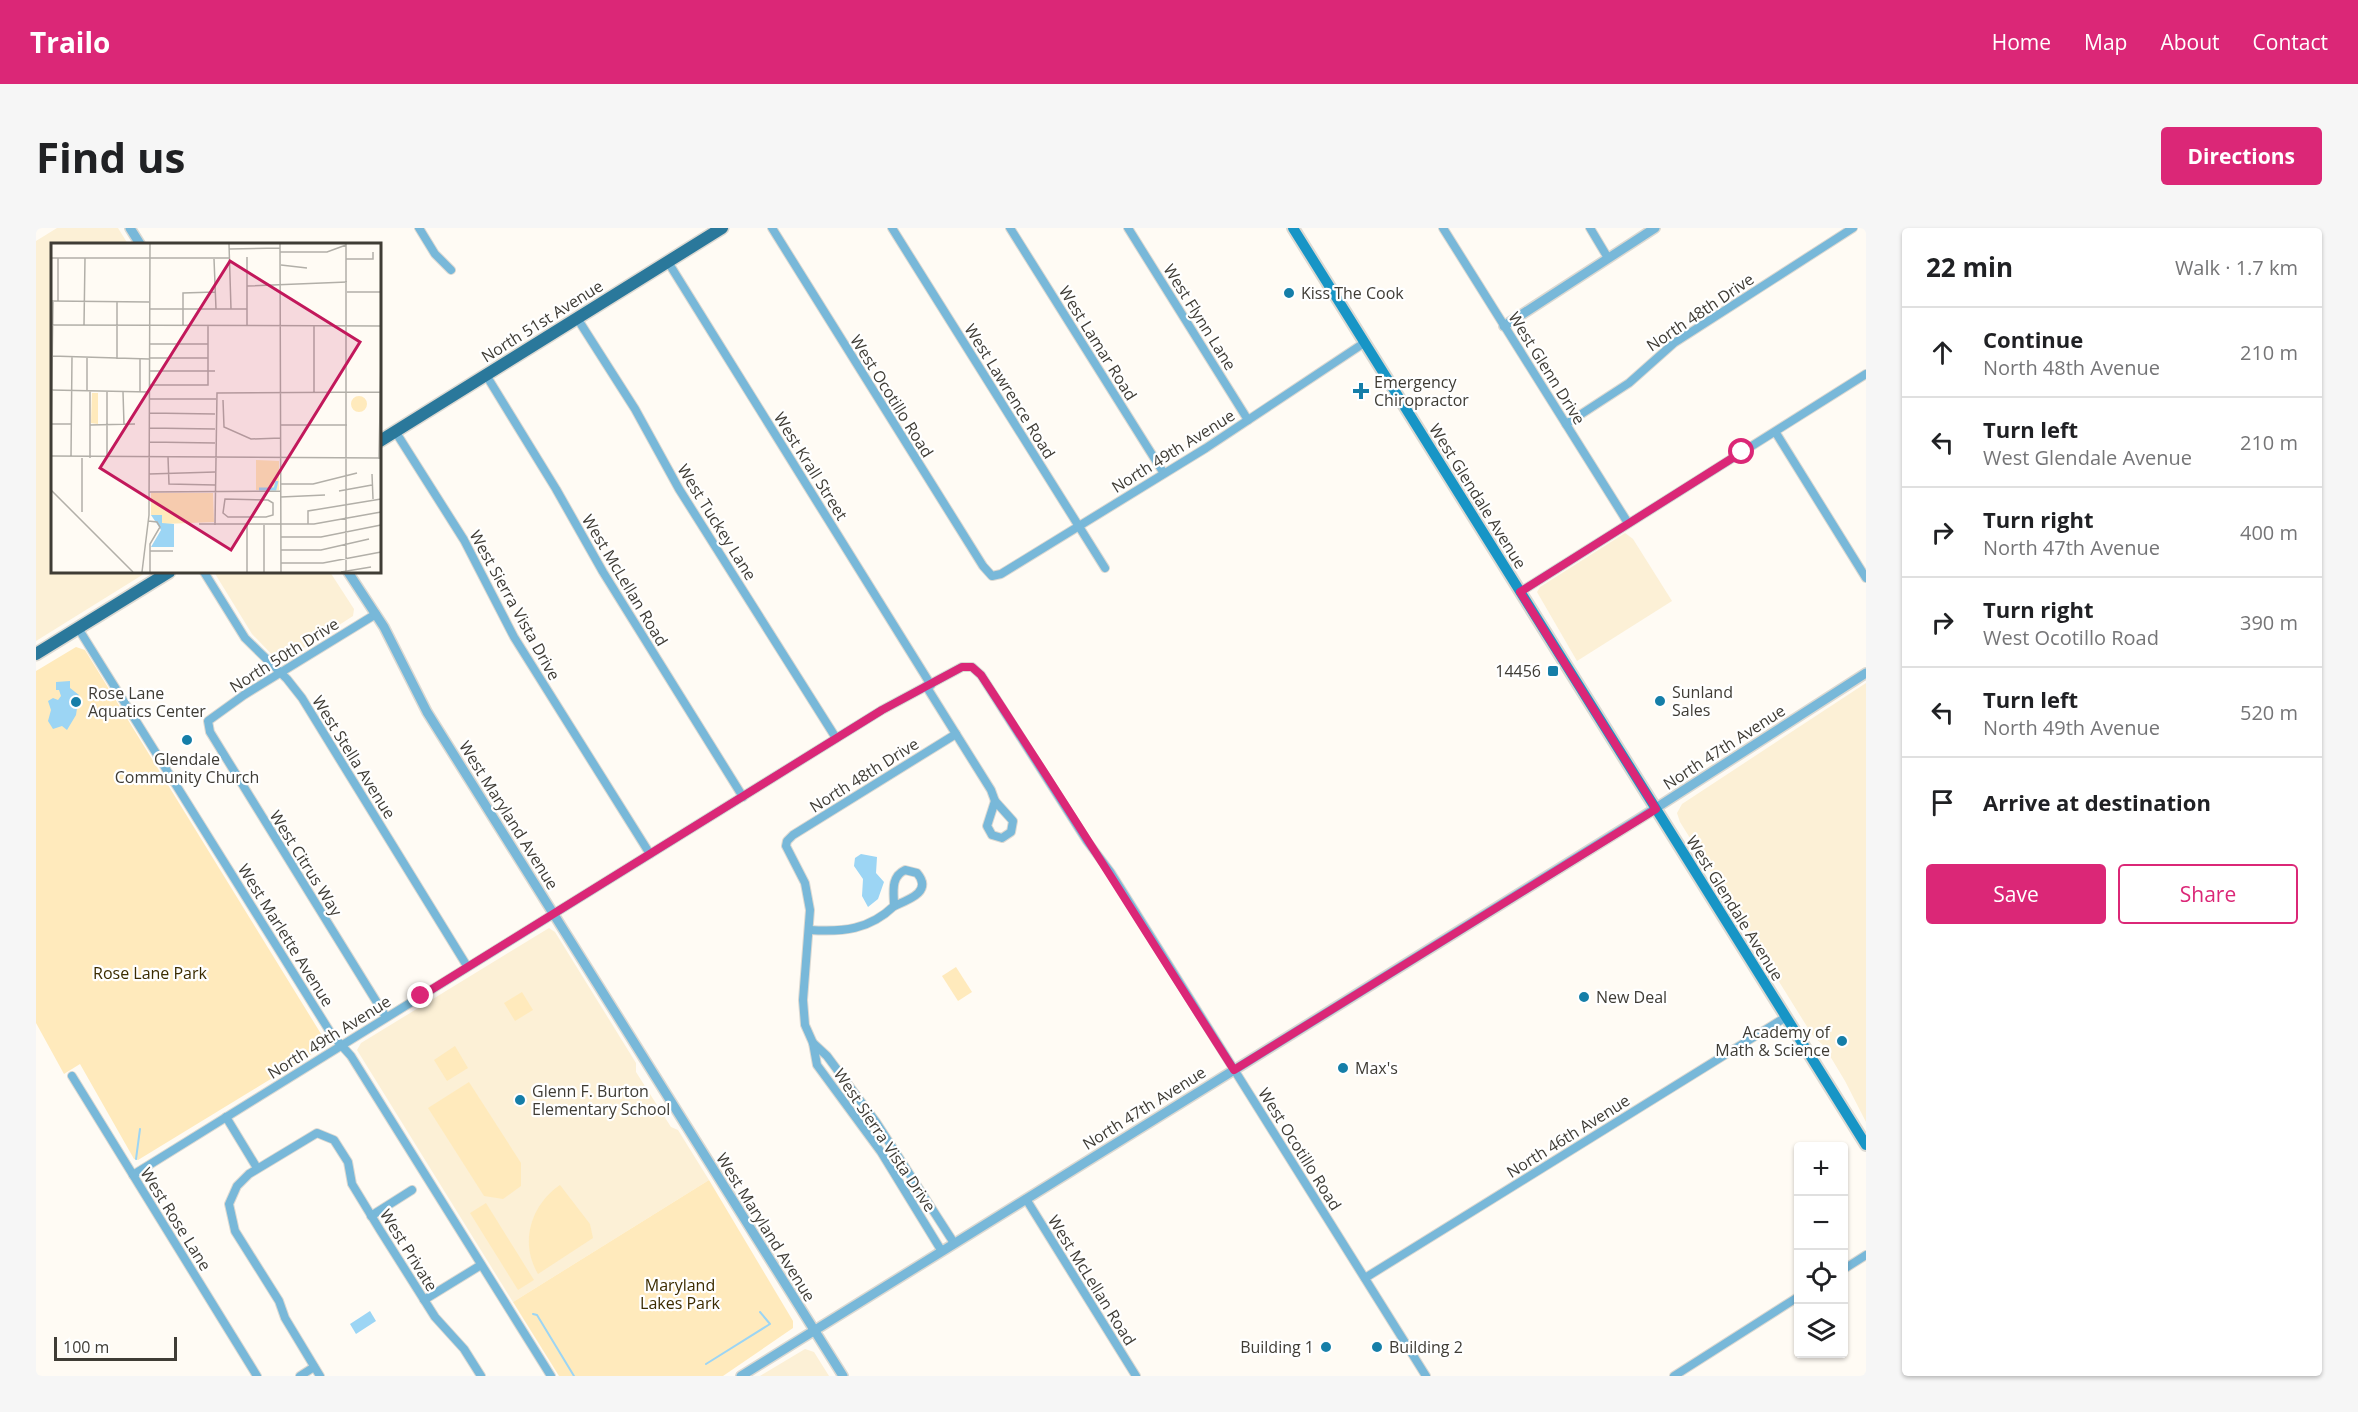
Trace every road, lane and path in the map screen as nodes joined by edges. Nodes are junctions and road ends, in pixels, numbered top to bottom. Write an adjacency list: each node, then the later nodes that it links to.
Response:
1 (130, 228): 13 (street)
2 (419, 228): 16 (street)
3 (772, 228): 34 (street, West Ocotillo Road)
4 (892, 228): 29 (street, West Lawrence Road)
5 (1010, 228): 27 (street, West Lamar Road)
6 (1128, 228): 22 (street, West Flynn Lane)
7 (1293, 228): 19 (main road, West Glendale Avenue)
8 (1443, 228): 18 (street, West Glenn Drive)
9 (1590, 228): 14 (street)
10 (1654, 228): 14 (street)
11 (1853, 228): 23 (street, North 48th Drive)
12 (716, 230): 15 (main road, North 51st Avenue)
13 (139, 243)
14 (1608, 258): 18 (street)
15 (668, 262): 17 (main road, North 51st Avenue); 43 (street, West Krall Street)
16 (451, 270)
17 (578, 318): 21 (main road, North 51st Avenue); 46 (street, West Tuckey Lane)
18 (1504, 326): 23 (street, West Glenn Drive)
19 (1364, 343): 22 (street, North 49th Avenue); 36 (main road, West Glendale Avenue)
20 (1866, 374): 25 (street)
21 (486, 375): 24 (main road, North 51st Avenue); 47 (street, West McLellan Road)
22 (1248, 420): 27 (street, North 49th Avenue)
23 (1566, 424): 28 (street, West Glenn Drive)
24 (395, 431): 26 (main road, North 51st Avenue); 51 (street, West Sierra Vista Drive)
25 (1776, 433): 28 (street); 35 (street)
26 (381, 440)
27 (1163, 472): 29 (street, North 49th Avenue)
28 (1628, 524): 36 (street)
29 (1079, 526): 30 (street, West Lawrence Road); 34 (street, North 49th Avenue)
30 (1105, 568)
31 (167, 573): 38 (main road)
32 (205, 573): 41 (street, West Stella Avenue)
33 (349, 573): 37 (street, West Maryland Avenue)
34 (992, 576)
35 (1866, 578)
36 (1520, 592): 49 (main road, West Glendale Avenue)
37 (376, 614): 41 (street, North 50th Drive); 53 (street, West Maryland Avenue)
38 (78, 628): 39 (main road); 59 (street, West Marlette Avenue)
39 (36, 654)
40 (972, 667): 43 (street, North 49th Avenue); 60 (street, West Ocotillo Road)
41 (280, 672): 44 (street, North 50th Drive); 55 (street, West Stella Avenue)
42 (1866, 673): 49 (street, North 47th Avenue)
43 (928, 686): 45 (street, West Krall Street); 46 (street, North 49th Avenue)
44 (208, 721): 56 (street, West Citrus Way)
45 (956, 734): 48 (street, West Krall Street); 50 (street, North 48th Drive)
46 (836, 738): 47 (street, North 49th Avenue)
47 (743, 796): 51 (street, North 49th Avenue)
48 (995, 801): 48 (street, West Krall Street)
49 (1656, 809): 57 (main road, West Glendale Avenue); 60 (street, North 47th Avenue)
50 (787, 841): 54 (street, West Sierra Vista Drive)
51 (650, 854): 53 (street, North 49th Avenue)
52 (894, 906): 52 (street); 54 (street)
53 (553, 914): 55 (street, North 49th Avenue); 77 (street, West Maryland Avenue)
54 (810, 930): 58 (street, West Sierra Vista Drive)
55 (467, 966): 56 (street, North 49th Avenue)
56 (386, 1017): 59 (street, North 49th Avenue)
57 (1786, 1017): 63 (main road, West Glendale Avenue); 74 (street, North 46th Avenue)
58 (813, 1043): 69 (street, West Sierra Vista Drive); 70 (street, West Sierra Vista Drive)
59 (343, 1045): 62 (street, North 49th Avenue); 72 (street, West Marlette Avenue)
60 (1234, 1070): 67 (street, North 47th Avenue); 74 (street, West Ocotillo Road)
61 (72, 1076): 65 (street, West Rose Lane)
62 (226, 1117): 64 (street); 65 (street, North 49th Avenue)
63 (1866, 1145)
64 (257, 1168): 68 (street, West Private); 78 (street)
65 (133, 1175): 79 (street, West Rose Lane)
66 (412, 1190): 68 (street)
67 (1026, 1199): 69 (street, North 47th Avenue); 86 (street, West McLellan Road)
68 (371, 1216): 75 (street, West Private)
69 (954, 1243): 70 (street, North 47th Avenue)
70 (942, 1250): 77 (street, North 47th Avenue)
71 (1866, 1255): 73 (street)
72 (482, 1265): 75 (street); 83 (street, West Marlette Avenue)
73 (1848, 1266)
74 (1365, 1278): 87 (street, West Ocotillo Road)
75 (424, 1300): 82 (street, West Private)
76 (1794, 1301): 88 (street)
77 (814, 1331): 84 (street, North 47th Avenue); 85 (street, West Maryland Avenue)
78 (315, 1367): 80 (street); 81 (street)
79 (257, 1376)
80 (300, 1376)
81 (320, 1376)
82 (481, 1376)
83 (551, 1376)
84 (741, 1376)
85 (843, 1376)
86 (1136, 1376)
87 (1426, 1376)
88 (1674, 1376)

